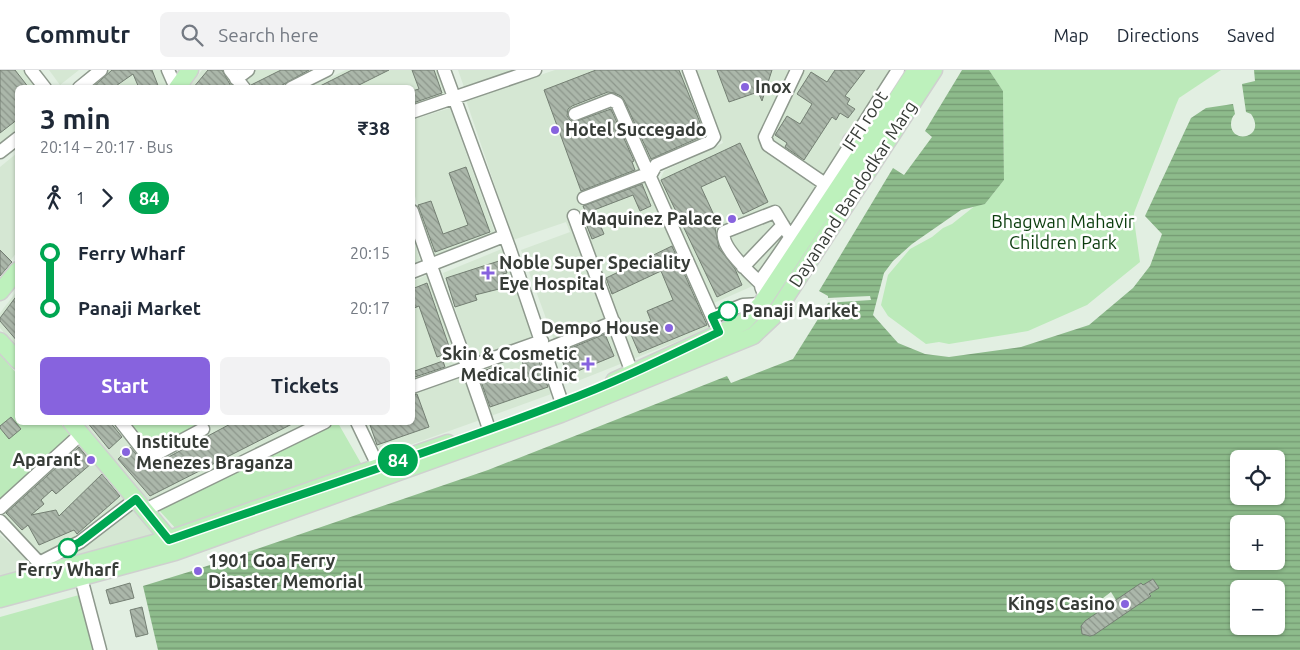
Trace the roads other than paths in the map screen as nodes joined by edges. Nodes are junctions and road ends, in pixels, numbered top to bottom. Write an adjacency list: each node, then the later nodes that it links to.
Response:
1 (31, 70): 15 (street)
2 (101, 70): 16 (street)
3 (168, 70): 17 (street)
4 (190, 70): 18 (main road)
5 (248, 70): 14 (street)
6 (327, 70): 19 (street)
7 (444, 70): 20 (street)
8 (535, 70): 20 (street)
9 (689, 70): 27 (street)
10 (798, 70): 28 (street)
11 (898, 70): 22 (street, IFFI root)
12 (916, 70): 22 (main road)
13 (934, 70): 56 (main road, Dayanand Bandodkar Marg)
14 (237, 79)
15 (43, 85)
16 (83, 85)
17 (175, 85)
18 (178, 85)
19 (297, 85)
20 (454, 98): 21 (street); 33 (street)
21 (415, 111)
22 (880, 112): 25 (main road)
23 (575, 114): 27 (street)
24 (15, 140): 26 (street)
25 (858, 145): 28 (street, IFFI root); 40 (main road)
26 (0, 152)
27 (651, 174): 29 (street); 42 (street)
28 (825, 184): 34 (street, IFFI root)
29 (584, 198)
30 (574, 216): 41 (street)
31 (415, 220): 35 (street)
32 (783, 225): 34 (street); 36 (street); 36 (street)
33 (504, 236): 35 (street); 44 (street)
34 (792, 236): 40 (street, IFFI root)
35 (430, 266): 37 (street); 46 (street)
36 (743, 267): 40 (street)
37 (415, 271)
38 (15, 274): 39 (main road)
39 (0, 292)
40 (760, 299): 42 (main road)
41 (614, 322): 44 (street); 47 (street)
42 (716, 325): 47 (main road)
43 (0, 341): 45 (main road)
44 (543, 346): 46 (street); 49 (street)
45 (15, 358)
46 (468, 367): 48 (street); 54 (street)
47 (632, 373): 49 (main road)
48 (415, 386)
49 (562, 403): 54 (main road)
50 (123, 425): 55 (street)
51 (318, 425): 57 (street)
52 (358, 425): 56 (street)
53 (76, 428): 57 (main road); 58 (street)
54 (489, 429): 56 (main road)
55 (203, 430)
56 (381, 472): 60 (main road)
57 (140, 505): 60 (main road); 61 (street)
58 (0, 508)
59 (0, 521): 61 (street)
60 (172, 546): 61 (main road); 62 (main road)
61 (44, 568): 63 (main road)
62 (81, 578): 64 (main road); 65 (street)
63 (0, 585)
64 (0, 599)
65 (100, 650)

